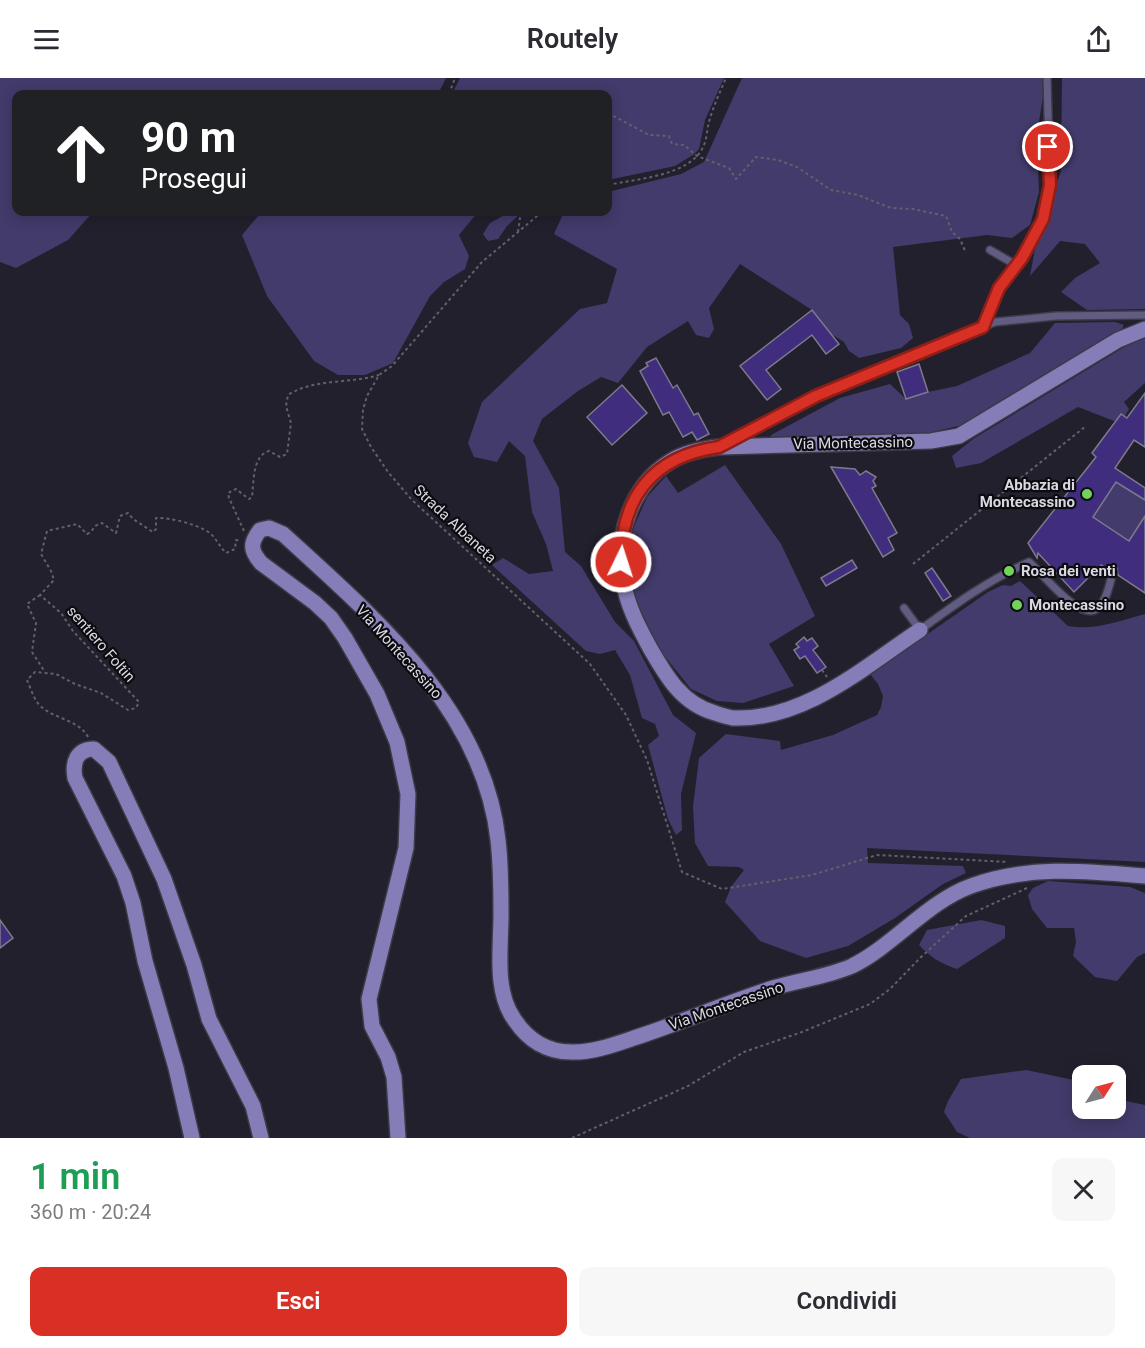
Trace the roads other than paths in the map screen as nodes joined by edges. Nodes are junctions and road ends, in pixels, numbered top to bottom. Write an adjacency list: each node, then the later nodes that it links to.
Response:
1 (1047, 78): 3 (lane)
2 (990, 250): 3 (lane)
3 (1016, 266): 5 (lane)
4 (1145, 315): 5 (lane)
5 (983, 327): 7 (lane)
6 (1145, 329): 7 (street, Via Montecassino)
7 (719, 447): 10 (street, Via Montecassino)
8 (1113, 572): 10 (lane)
9 (904, 608): 10 (lane)
10 (920, 630)
11 (1145, 876): 14 (street, Via Montecassino)
12 (192, 1138): 13 (street)
13 (261, 1138)
14 (399, 1138)

